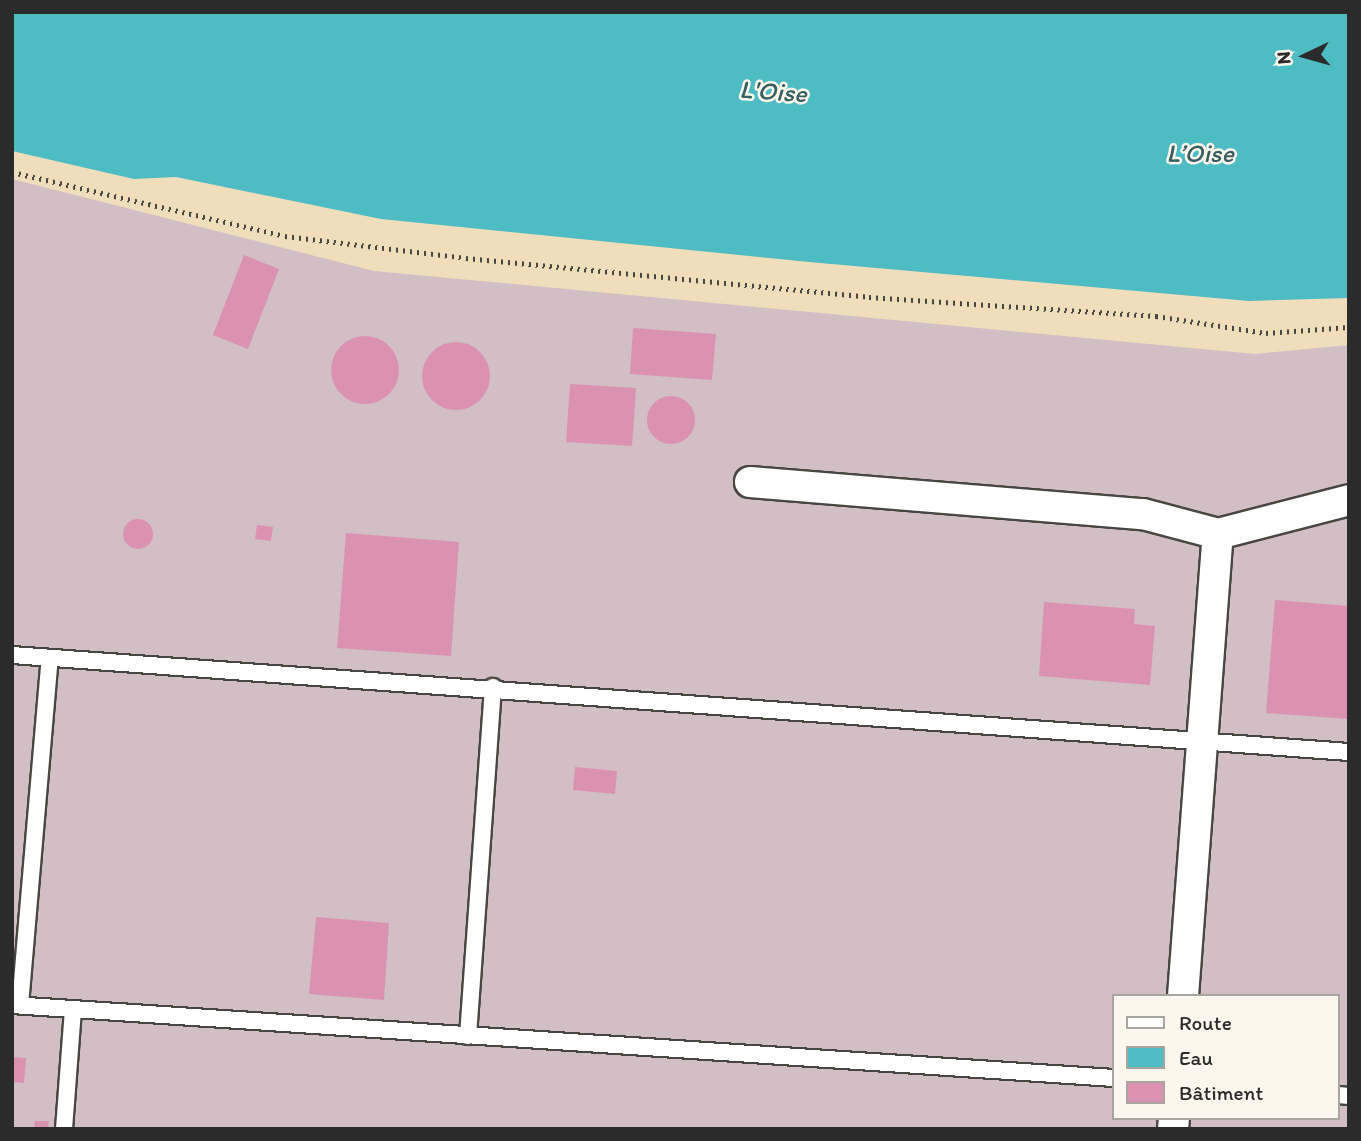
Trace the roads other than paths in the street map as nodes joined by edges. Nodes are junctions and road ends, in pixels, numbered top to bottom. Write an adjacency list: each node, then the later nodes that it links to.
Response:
1 (750, 482): 3 (street)
2 (1349, 500): 3 (street)
3 (1217, 534): 7 (street)
4 (12, 655): 5 (lane)
5 (50, 658): 6 (lane); 10 (lane)
6 (493, 687): 7 (lane); 12 (lane)
7 (1202, 742): 8 (lane); 9 (street)
8 (1349, 752)
9 (1183, 994)
10 (16, 1005): 11 (lane)
11 (73, 1009): 12 (lane); 14 (lane)
12 (468, 1036): 13 (lane)
13 (1112, 1078)
14 (64, 1129)

